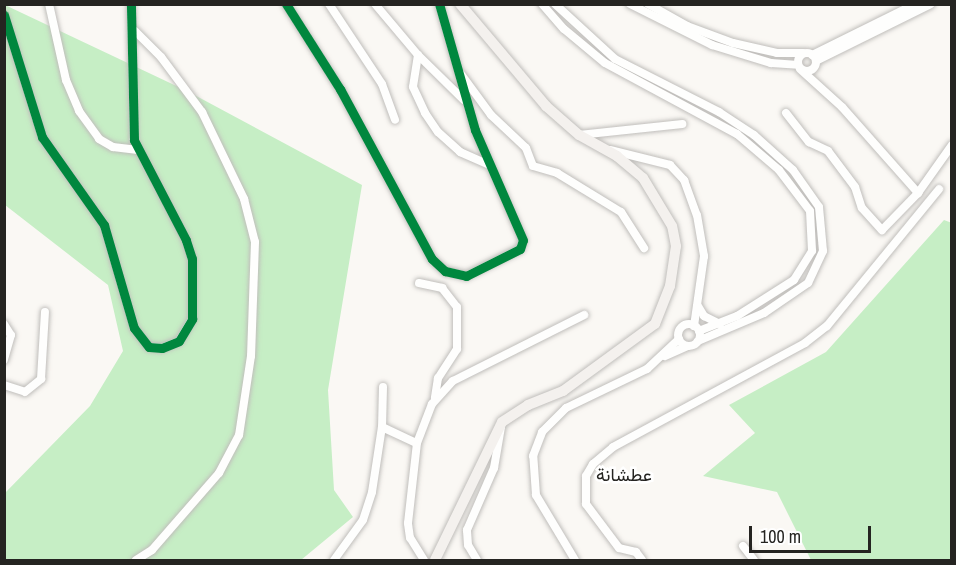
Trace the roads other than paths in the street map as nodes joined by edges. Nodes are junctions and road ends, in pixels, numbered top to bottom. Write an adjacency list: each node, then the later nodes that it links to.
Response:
1 (49, 4): 33 (street)
2 (131, 4): 18 (street)
3 (286, 4): 34 (street)
4 (329, 4): 28 (street)
5 (375, 4): 20 (street)
6 (439, 4): 24 (street)
7 (460, 4): 30 (main road)
8 (542, 4): 17 (street)
9 (555, 4): 15 (street)
10 (630, 4): 14 (street)
11 (648, 4): 19 (street)
12 (915, 4): 21 (street)
13 (931, 4): 21 (street)
14 (641, 7): 23 (street)
15 (564, 14): 17 (street); 22 (street)
16 (4, 15): 33 (street)
17 (555, 20): 22 (street)
18 (135, 31): 33 (street); 57 (street)
19 (802, 53): 21 (street); 23 (street)
20 (418, 55): 26 (street); 34 (street)
21 (814, 61): 23 (street); 25 (street)
22 (612, 62): 43 (street); 46 (street)
23 (799, 67): 25 (street)
24 (457, 69): 26 (street); 37 (street)
25 (821, 87): 36 (street)
26 (465, 101): 34 (street)
27 (786, 113): 36 (street)
28 (395, 120)
29 (682, 124): 30 (street)
30 (579, 135): 32 (main road)
31 (951, 145): 36 (street)
32 (606, 149): 39 (street); 53 (main road)
33 (138, 150)
34 (487, 164)
35 (939, 189): 63 (street)
36 (918, 193)
37 (644, 248)
38 (419, 283): 52 (street)
39 (697, 308): 43 (street); 44 (street)
40 (45, 312): 50 (street)
41 (584, 315): 52 (street)
42 (4, 324): 49 (street)
43 (720, 324): 44 (street)
44 (693, 327): 45 (street); 46 (street)
45 (679, 339): 47 (street); 48 (street)
46 (698, 341): 47 (street)
47 (687, 346): 48 (street)
48 (661, 358): 62 (street)
49 (4, 360)
50 (4, 385)
51 (383, 387): 54 (street)
52 (435, 399): 55 (street)
53 (502, 422): 60 (main road); 61 (street)
54 (382, 427): 55 (street); 58 (street)
55 (417, 443): 59 (street)
56 (743, 546): 64 (street)
57 (136, 561)
58 (334, 561)
59 (424, 561)
60 (435, 561)
61 (477, 561)
62 (575, 561)
63 (642, 561)
64 (754, 561)

